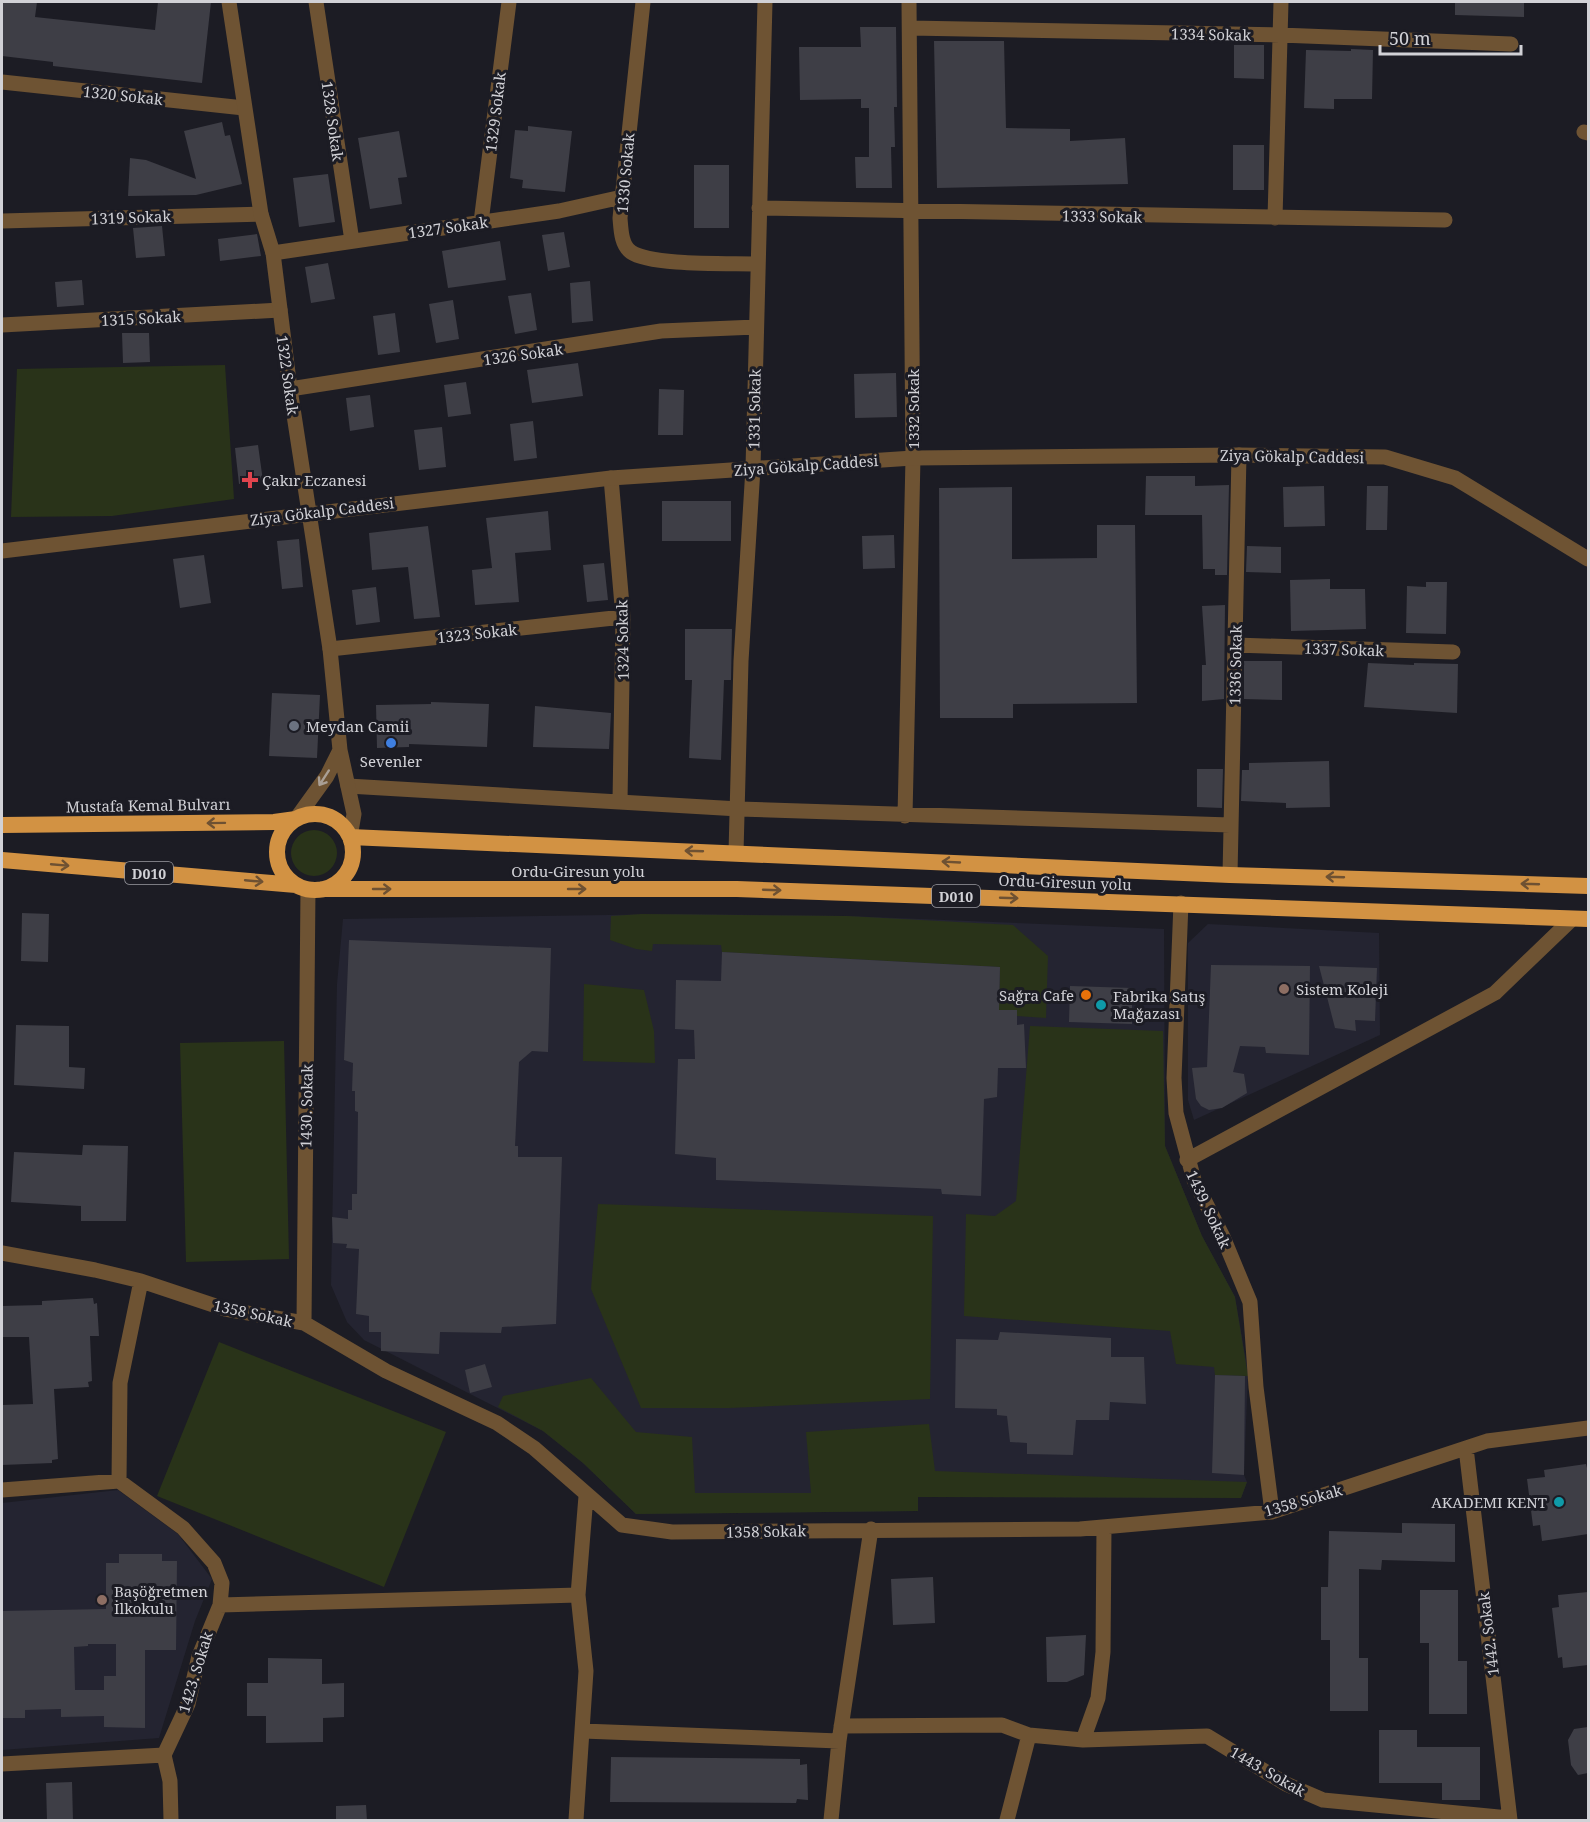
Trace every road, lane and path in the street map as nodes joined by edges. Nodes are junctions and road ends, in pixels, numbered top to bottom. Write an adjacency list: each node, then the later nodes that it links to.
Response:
1 (230, 2): 12 (street, 1322 Sokak)
2 (316, 2): 21 (street, 1328 Sokak)
3 (509, 2): 20 (street, 1329 Sokak)
4 (642, 2): 13 (street, 1330 Sokak)
5 (765, 2): 14 (street, 1331 Sokak)
6 (909, 2): 8 (street, 1332 Sokak)
7 (1281, 2): 9 (street)
8 (910, 28): 9 (street, 1334 Sokak); 15 (street, 1332 Sokak)
9 (1280, 35): 10 (street, 1334 Sokak); 17 (street)
10 (1511, 44)
11 (2, 82): 12 (street, 1320 Sokak)
12 (244, 108): 16 (street, 1322 Sokak)
13 (622, 197): 20 (street, 1327 Sokak); 23 (street, 1330 Sokak)
14 (759, 208): 15 (street, 1333 Sokak); 23 (street, 1331 Sokak)
15 (912, 213): 17 (street, 1333 Sokak); 29 (street, 1332 Sokak)
16 (261, 214): 19 (street, 1319 Sokak); 22 (street, 1322 Sokak)
17 (1275, 218): 18 (street, 1333 Sokak)
18 (1445, 220)
19 (2, 221)
20 (481, 222): 21 (street, 1327 Sokak)
21 (351, 240): 22 (street, 1327 Sokak)
22 (273, 253): 24 (street, 1322 Sokak)
23 (757, 264): 26 (street, 1331 Sokak)
24 (279, 310): 25 (street, 1315 Sokak); 27 (street, 1322 Sokak)
25 (2, 325)
26 (756, 327): 27 (street, 1326 Sokak); 30 (street, 1331 Sokak)
27 (290, 389): 32 (street, 1322 Sokak)
28 (1239, 455): 29 (street, Ziya Gökalp Caddesi); 34 (street, Ziya Gökalp Caddesi); 36 (street, 1336 Sokak)
29 (913, 458): 30 (street, Ziya Gökalp Caddesi); 43 (street, 1332 Sokak)
30 (753, 468): 31 (street, Ziya Gökalp Caddesi); 42 (street, 1331 Sokak)
31 (611, 478): 32 (street, Ziya Gökalp Caddesi); 35 (street, 1324 Sokak)
32 (310, 512): 33 (street, Ziya Gökalp Caddesi); 37 (street, 1322 Sokak)
33 (2, 551)
34 (1588, 560)
35 (623, 617): 37 (street, 1323 Sokak); 41 (street, 1324 Sokak)
36 (1235, 645): 38 (street, 1337 Sokak); 46 (street, 1336 Sokak)
37 (330, 649): 39 (street, 1322 Sokak)
38 (1453, 652)
39 (340, 750): 40 (street, 1322 Sokak); 44 (street, one-way to 44)
40 (348, 786): 41 (street); 47 (street, 1322 Sokak)
41 (620, 802): 42 (street)
42 (739, 809): 43 (street); 48 (street, 1331 Sokak)
43 (905, 816): 46 (street)
44 (296, 819): 45 (highway, Mustafa Kemal Bulvarı, one-way to 45); 47 (highway); 52 (highway)
45 (2, 825)
46 (1230, 825): 50 (street, 1336 Sokak)
47 (350, 837): 48 (highway, Ordu-Giresun yolu / D010, one-way to 47); 52 (highway)
48 (736, 853): 50 (highway, Ordu-Giresun yolu / D010, one-way to 48)
49 (2, 860): 52 (highway, D010, one-way to 52)
50 (1230, 875): 51 (highway, Ordu-Giresun yolu / D010, one-way to 50)
51 (1588, 886)
52 (309, 888): 53 (highway, Ordu-Giresun yolu / D010, one-way to 53); 58 (street, 1430. Sokak)
53 (1180, 903): 54 (highway, Ordu-Giresun yolu / D010); 55 (street, 1439. Sokak)
54 (1580, 919): 55 (street)
55 (1187, 1160): 64 (street, 1439. Sokak)
56 (2, 1253): 57 (street, 1358 Sokak)
57 (141, 1281): 58 (street, 1358 Sokak); 61 (street)
58 (304, 1323): 63 (street, 1358 Sokak)
59 (1588, 1428): 60 (street, 1358 Sokak)
60 (1466, 1448): 64 (street, 1358 Sokak); 75 (street, 1442. Sokak)
61 (119, 1481): 62 (street); 68 (street, 1423. Sokak)
62 (2, 1490)
63 (586, 1496): 66 (street, 1358 Sokak); 67 (street)
64 (1272, 1512): 65 (street, 1358 Sokak)
65 (1104, 1527): 66 (street, 1358 Sokak); 72 (street)
66 (871, 1529): 70 (street)
67 (579, 1595): 68 (street); 69 (street)
68 (220, 1605): 73 (street, 1423. Sokak)
69 (583, 1731): 70 (street); 77 (street)
70 (840, 1733): 71 (street); 78 (street)
71 (1029, 1735): 72 (street); 79 (street)
72 (1083, 1740): 75 (street, 1443. Sokak)
73 (164, 1755): 74 (street); 76 (street)
74 (2, 1764)
75 (1509, 1819)
76 (171, 1821)
77 (576, 1821)
78 (831, 1821)
79 (1007, 1821)

